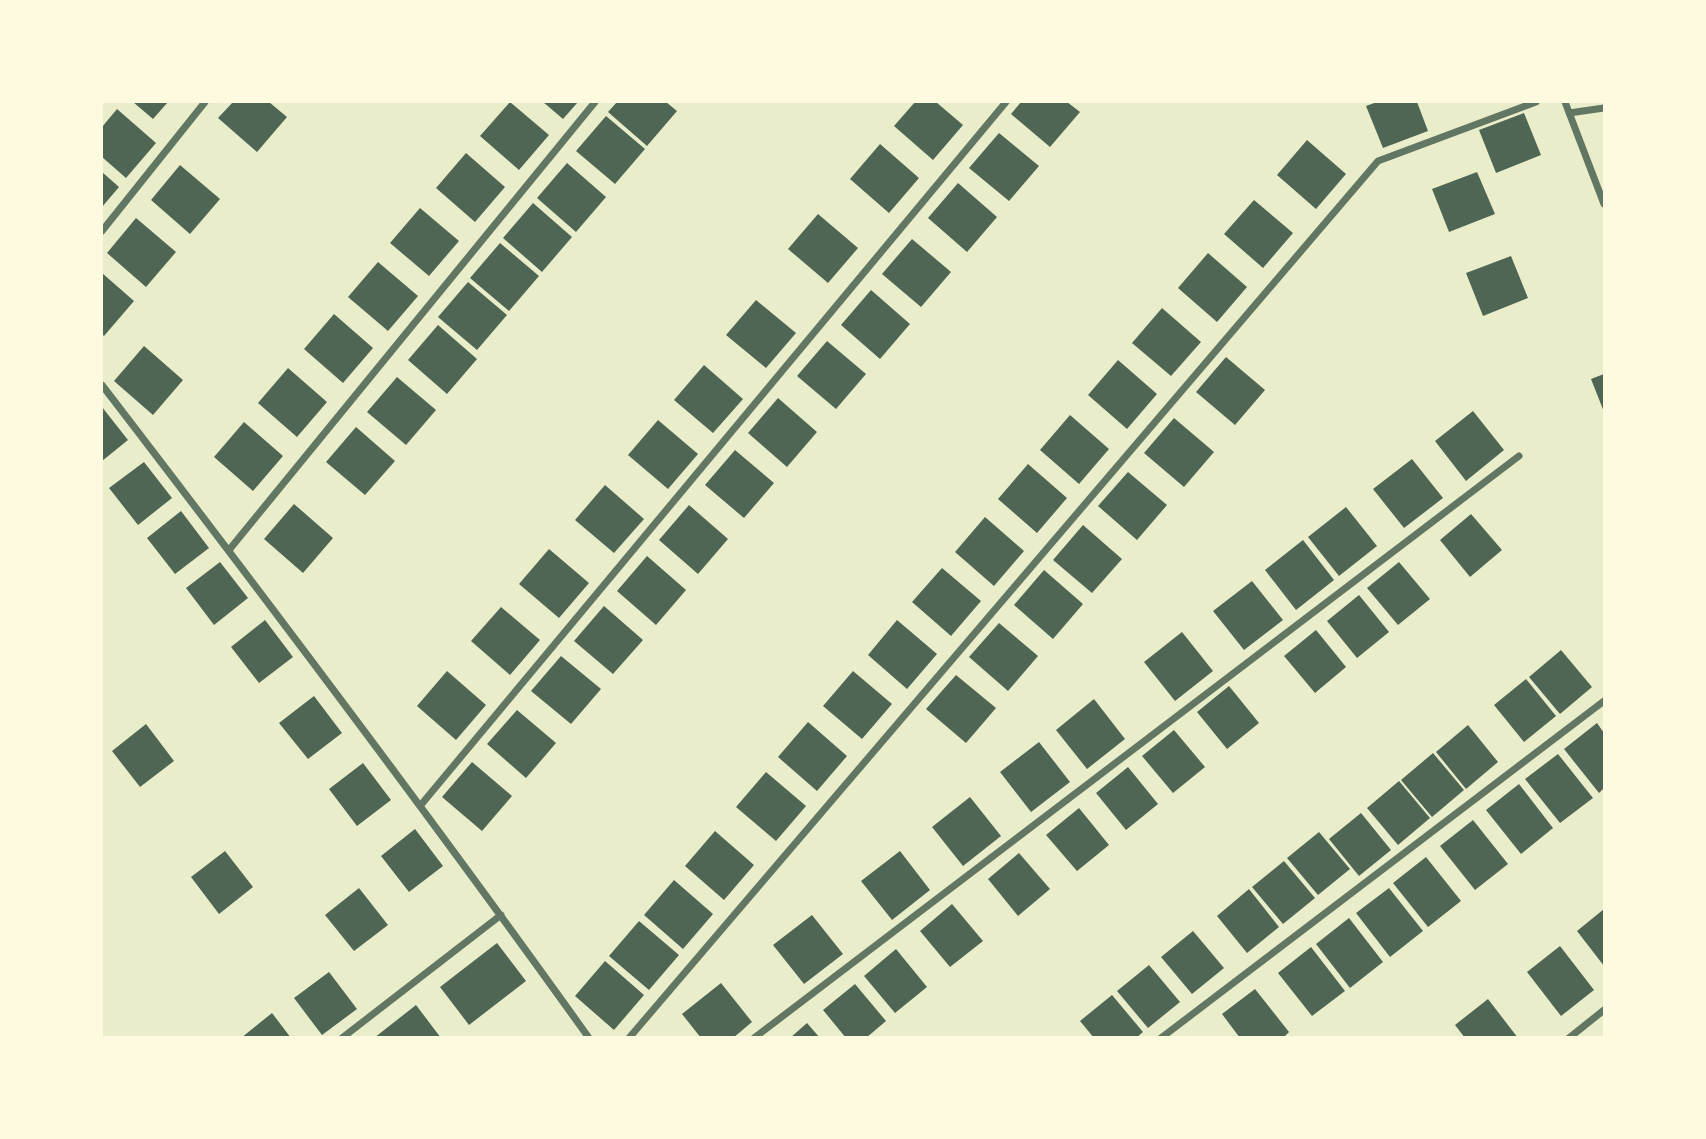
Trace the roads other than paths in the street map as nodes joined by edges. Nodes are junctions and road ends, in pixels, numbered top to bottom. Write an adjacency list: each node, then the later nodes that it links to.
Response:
1 (205, 102): 9 (street)
2 (594, 102): 12 (street)
3 (1006, 102): 14 (street)
4 (1536, 102): 19 (street)
5 (1565, 102): 7 (street)
6 (1605, 107): 7 (street)
7 (1569, 113): 8 (street)
8 (1605, 204)
9 (102, 231)
10 (102, 385): 12 (street)
11 (1519, 456): 20 (street)
12 (229, 550): 14 (street)
13 (1605, 701): 21 (street)
14 (420, 806): 15 (street)
15 (501, 915): 17 (street); 18 (street)
16 (1605, 1010): 22 (street)
17 (342, 1038)
18 (589, 1038)
19 (629, 1038)
20 (754, 1038)
21 (1161, 1038)
22 (1569, 1038)

